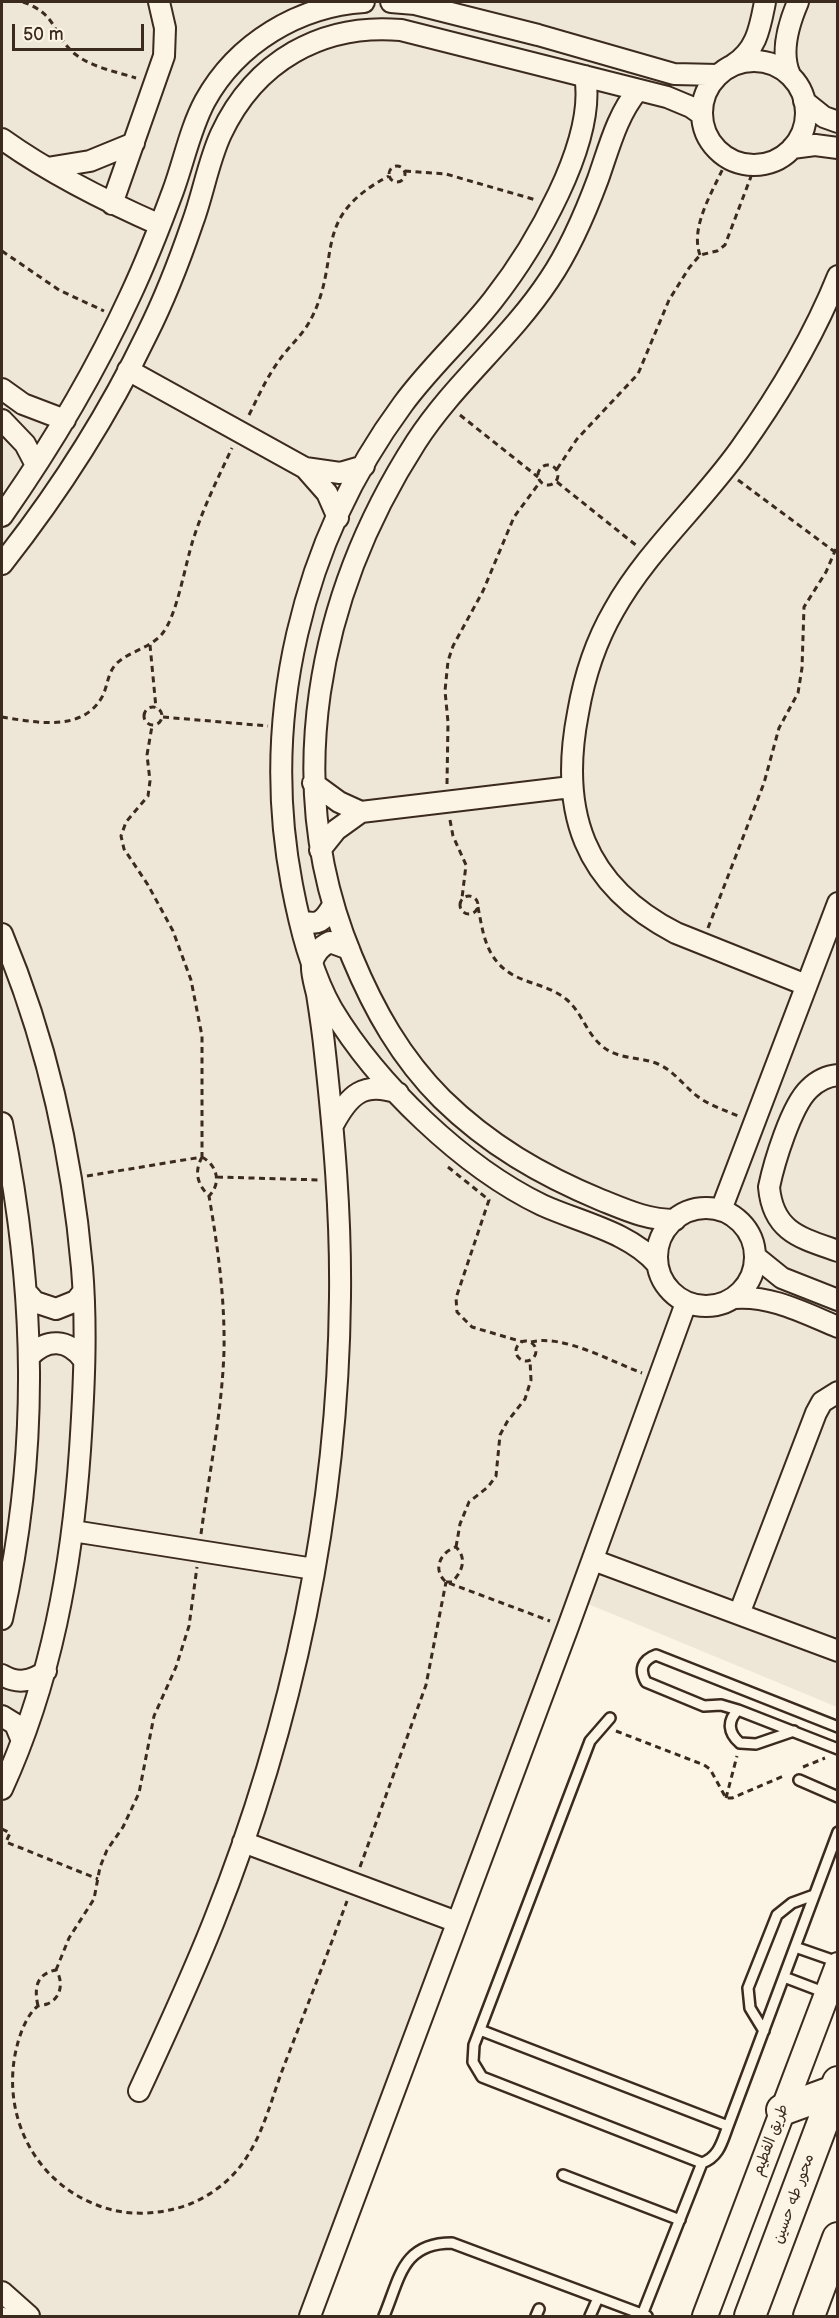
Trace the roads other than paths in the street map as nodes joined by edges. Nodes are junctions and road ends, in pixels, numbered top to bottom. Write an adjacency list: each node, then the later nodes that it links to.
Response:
1 (159, 2): 21 (street)
2 (309, 2): 9 (lane)
3 (364, 2): 9 (street)
4 (391, 2): 7 (street)
5 (765, 2): 13 (street)
6 (798, 2): 14 (street)
7 (422, 4): 8 (street)
8 (457, 15): 10 (street); 11 (street)
9 (296, 18): 26 (street)
10 (493, 24): 12 (street); 13 (street)
11 (453, 43): 12 (street); 28 (street)
12 (487, 51): 15 (street)
13 (726, 70): 14 (street); 18 (street)
14 (790, 75): 17 (street)
15 (585, 76): 16 (street); 33 (street)
16 (638, 90): 18 (street); 38 (street)
17 (804, 101): 19 (street); 22 (street)
18 (701, 114): 22 (street)
19 (837, 122)
20 (2, 139): 24 (street)
21 (134, 143): 24 (street); 25 (street)
22 (792, 148): 23 (street)
23 (837, 148)
24 (47, 168): 25 (street)
25 (112, 204): 26 (street)
26 (160, 225): 31 (street)
27 (837, 276): 39 (street)
28 (128, 370): 34 (street); 37 (street)
29 (2, 389): 31 (street)
30 (2, 420): 32 (street)
31 (65, 420): 32 (street)
32 (36, 465): 35 (street)
33 (364, 466): 34 (street); 36 (street)
34 (305, 468): 36 (street)
35 (2, 516)
36 (338, 518): 44 (street)
37 (2, 564)
38 (313, 783): 40 (street); 41 (street)
39 (571, 787): 40 (street); 48 (street)
40 (361, 812): 41 (street)
41 (320, 850): 43 (street)
42 (837, 903): 48 (street)
43 (333, 905): 44 (street); 46 (street)
44 (300, 920): 47 (street)
45 (2, 934): 58 (street)
46 (349, 949): 47 (street); 54 (street)
47 (312, 965): 50 (street); 52 (street)
48 (806, 985): 53 (street)
49 (837, 1075): 55 (street)
50 (398, 1093): 52 (street); 57 (street)
51 (2, 1123): 59 (street)
52 (333, 1125): 69 (street)
53 (721, 1210): 54 (street); 56 (street)
54 (675, 1220): 57 (street)
55 (837, 1251)
56 (756, 1257): 60 (street); 61 (street)
57 (657, 1264): 62 (street)
58 (83, 1292): 59 (street); 65 (street)
59 (27, 1293): 64 (street)
60 (734, 1298): 62 (street); 63 (street)
61 (837, 1300)
62 (686, 1303): 68 (street)
63 (837, 1327)
64 (30, 1356): 65 (street); 71 (street)
65 (83, 1359): 67 (street)
66 (837, 1392): 70 (street)
67 (73, 1531): 69 (street); 73 (street)
68 (593, 1560): 70 (street); 91 (street)
69 (314, 1569): 89 (street)
70 (739, 1614): 72 (street)
71 (2, 1619)
72 (837, 1651)
73 (46, 1671): 74 (street); 82 (street)
74 (2, 1675)
75 (763, 1698): 76 (lane); 78 (lane); 80 (lane)
76 (738, 1710): 78 (lane); 81 (lane)
77 (2, 1716): 82 (street)
78 (756, 1716): 81 (lane)
79 (610, 1718): 96 (lane)
80 (834, 1726): 83 (lane)
81 (794, 1731): 83 (lane)
82 (22, 1741): 86 (street)
83 (823, 1743): 84 (lane)
84 (837, 1749)
85 (799, 1780): 87 (lane)
86 (2, 1789)
87 (837, 1797)
88 (837, 1832): 90 (lane)
89 (243, 1842): 91 (street); 99 (street)
90 (814, 1895): 92 (lane); 97 (lane)
91 (457, 1922): 111 (street)
92 (795, 1947): 93 (lane); 94 (lane)
93 (837, 1963): 95 (street, طريق الفطيم)
94 (784, 1977): 95 (lane); 97 (lane)
95 (827, 1993): 100 (street, طريق الفطيم)
96 (480, 2030): 101 (lane); 102 (lane)
97 (764, 2031): 101 (lane)
98 (836, 2086): 100 (main road); 116 (main road, محور طه حسين)
99 (140, 2091)
100 (782, 2110): 115 (street, طريق الفطيم)
101 (728, 2127): 102 (lane)
102 (702, 2163): 104 (lane)
103 (563, 2175): 104 (lane)
104 (680, 2220): 114 (lane)
105 (837, 2238): 117 (main road)
106 (2, 2292): 110 (street)
107 (598, 2298): 112 (lane); 113 (lane); 114 (lane)
108 (2, 2312): 109 (lane)
109 (16, 2316)
110 (29, 2316)
111 (310, 2316)
112 (384, 2316)
113 (590, 2316)
114 (645, 2316)
115 (705, 2316)
116 (750, 2316)
117 (809, 2316)

